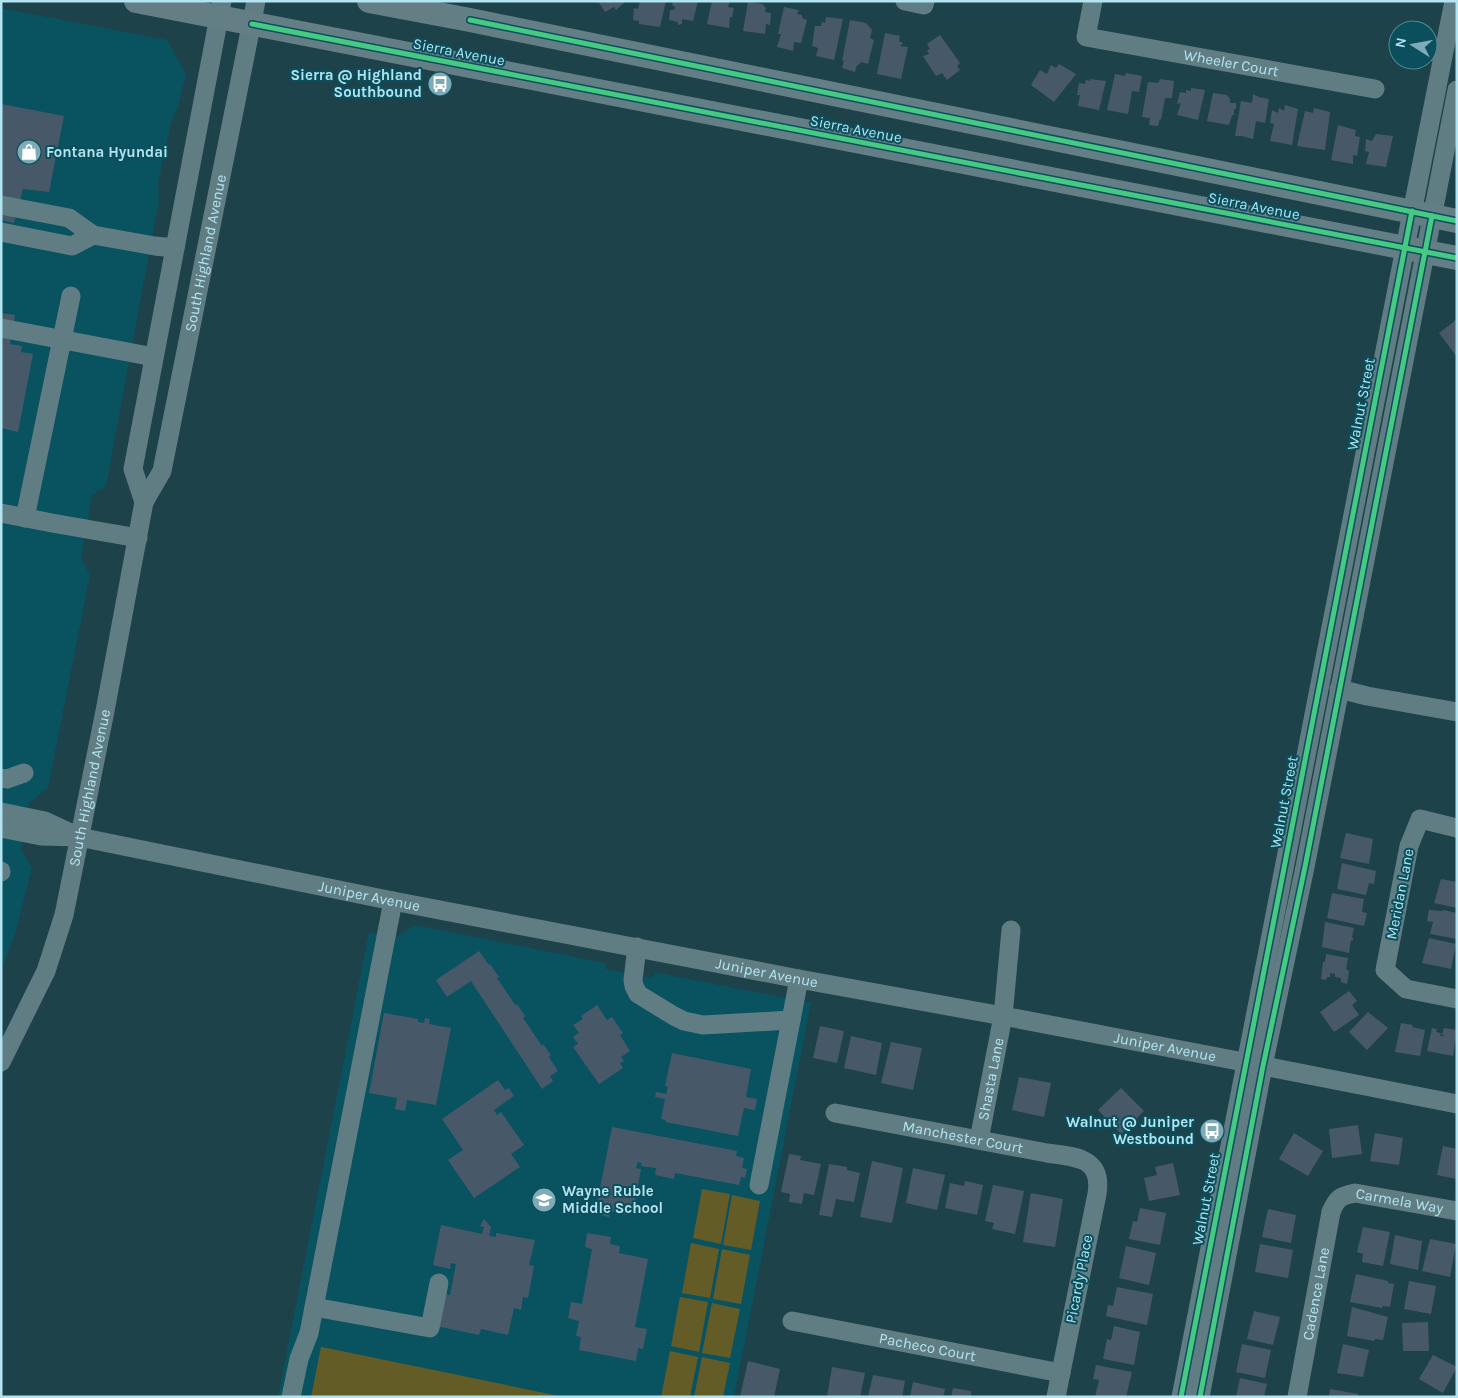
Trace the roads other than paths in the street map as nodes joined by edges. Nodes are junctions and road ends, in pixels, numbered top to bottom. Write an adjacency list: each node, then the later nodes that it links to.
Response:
1 (136, 1): 7 (main road, Sierra Avenue)
2 (369, 1): 12 (main road, Sierra Avenue)
3 (905, 1): 6 (street)
4 (1093, 1): 9 (street, Wheeler Court)
5 (1454, 1): 12 (street)
6 (925, 3)
7 (220, 9): 8 (main road, Sierra Avenue); 16 (street, South Highland Avenue)
8 (254, 12): 17 (main road, Sierra Avenue); 23 (street, South Highland Avenue)
9 (1375, 89)
10 (1457, 90): 12 (street)
11 (1, 206): 15 (street)
12 (1422, 214): 13 (main road, Sierra Avenue); 17 (street, Walnut Street)
13 (1457, 221)
14 (1, 232): 15 (street)
15 (93, 236): 16 (street)
16 (175, 248): 22 (street, South Highland Avenue)
17 (1415, 250): 18 (main road, Sierra Avenue); 27 (street, Walnut Street); 43 (street, Walnut Street)
18 (1457, 258)
19 (71, 296): 21 (street)
20 (1, 328): 21 (street)
21 (62, 339): 22 (street); 25 (street)
22 (154, 357): 23 (street, South Highland Avenue)
23 (144, 502): 26 (street, South Highland Avenue)
24 (1, 513): 25 (street)
25 (25, 518): 26 (street)
26 (138, 538): 34 (street, South Highland Avenue)
27 (1339, 689): 28 (street); 43 (street, Walnut Street)
28 (1457, 712)
29 (24, 773): 30 (street)
30 (1, 778)
31 (1, 812): 34 (street)
32 (1, 828): 34 (street)
33 (1457, 828): 39 (street, Meridan Lane)
34 (79, 837): 35 (street, Juniper Avenue); 42 (street, South Highland Avenue)
35 (393, 900): 37 (street, Juniper Avenue); 52 (street)
36 (1012, 930): 40 (street, Shasta Lane)
37 (637, 947): 38 (street, Juniper Avenue); 41 (street)
38 (799, 979): 40 (street, Juniper Avenue); 41 (street)
39 (1457, 999)
40 (1003, 1016): 43 (street, Juniper Avenue); 46 (street, Shasta Lane)
41 (789, 1028): 48 (street)
42 (1, 1062)
43 (1254, 1064): 44 (street, Juniper Avenue); 57 (street, Walnut Street); 58 (street, Walnut Street)
44 (1457, 1104)
45 (835, 1113): 46 (street, Manchester Court)
46 (979, 1140): 47 (street, Manchester Court)
47 (1090, 1164): 54 (street, Picardy Place)
48 (759, 1185)
49 (1342, 1195): 50 (street, Carmela Way); 59 (street, Cadence Lane)
50 (1457, 1211)
51 (439, 1283): 52 (street)
52 (314, 1307): 55 (street)
53 (792, 1320): 54 (street, Pacheco Court)
54 (1061, 1372): 56 (street, Picardy Place)
55 (291, 1397)
56 (1056, 1397)
57 (1181, 1397)
58 (1200, 1397)
59 (1297, 1397)

